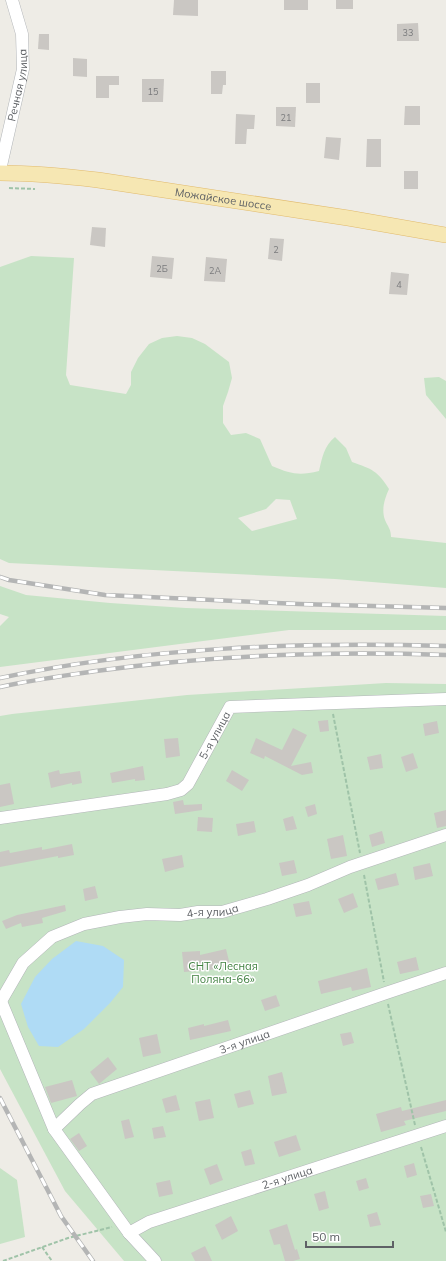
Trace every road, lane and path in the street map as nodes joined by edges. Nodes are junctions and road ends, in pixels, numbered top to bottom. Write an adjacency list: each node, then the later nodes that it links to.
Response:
1 (12, 0): 2 (street, Речная улица)
2 (0, 172): 3 (main road, Можайское шоссе)
3 (446, 235)
4 (446, 699): 5 (street, 5-я улица)
5 (331, 704): 6 (street, 5-я улица); 8 (path)
6 (0, 818)
7 (446, 835): 8 (street, 4-я улица)
8 (362, 864): 10 (path); 11 (street, 4-я улица)
9 (446, 973): 10 (street, 3-я улица)
10 (386, 993): 13 (street, 3-я улица); 14 (path)
11 (1, 1000): 13 (street)
12 (446, 1126): 14 (street, 2-я улица)
13 (54, 1129): 15 (street)
14 (417, 1135): 15 (street, 2-я улица); 16 (path)
15 (126, 1228): 17 (path); 20 (street)
16 (446, 1232)
17 (42, 1247): 18 (path); 19 (path)
18 (3, 1261)
19 (52, 1261)
20 (155, 1261)

